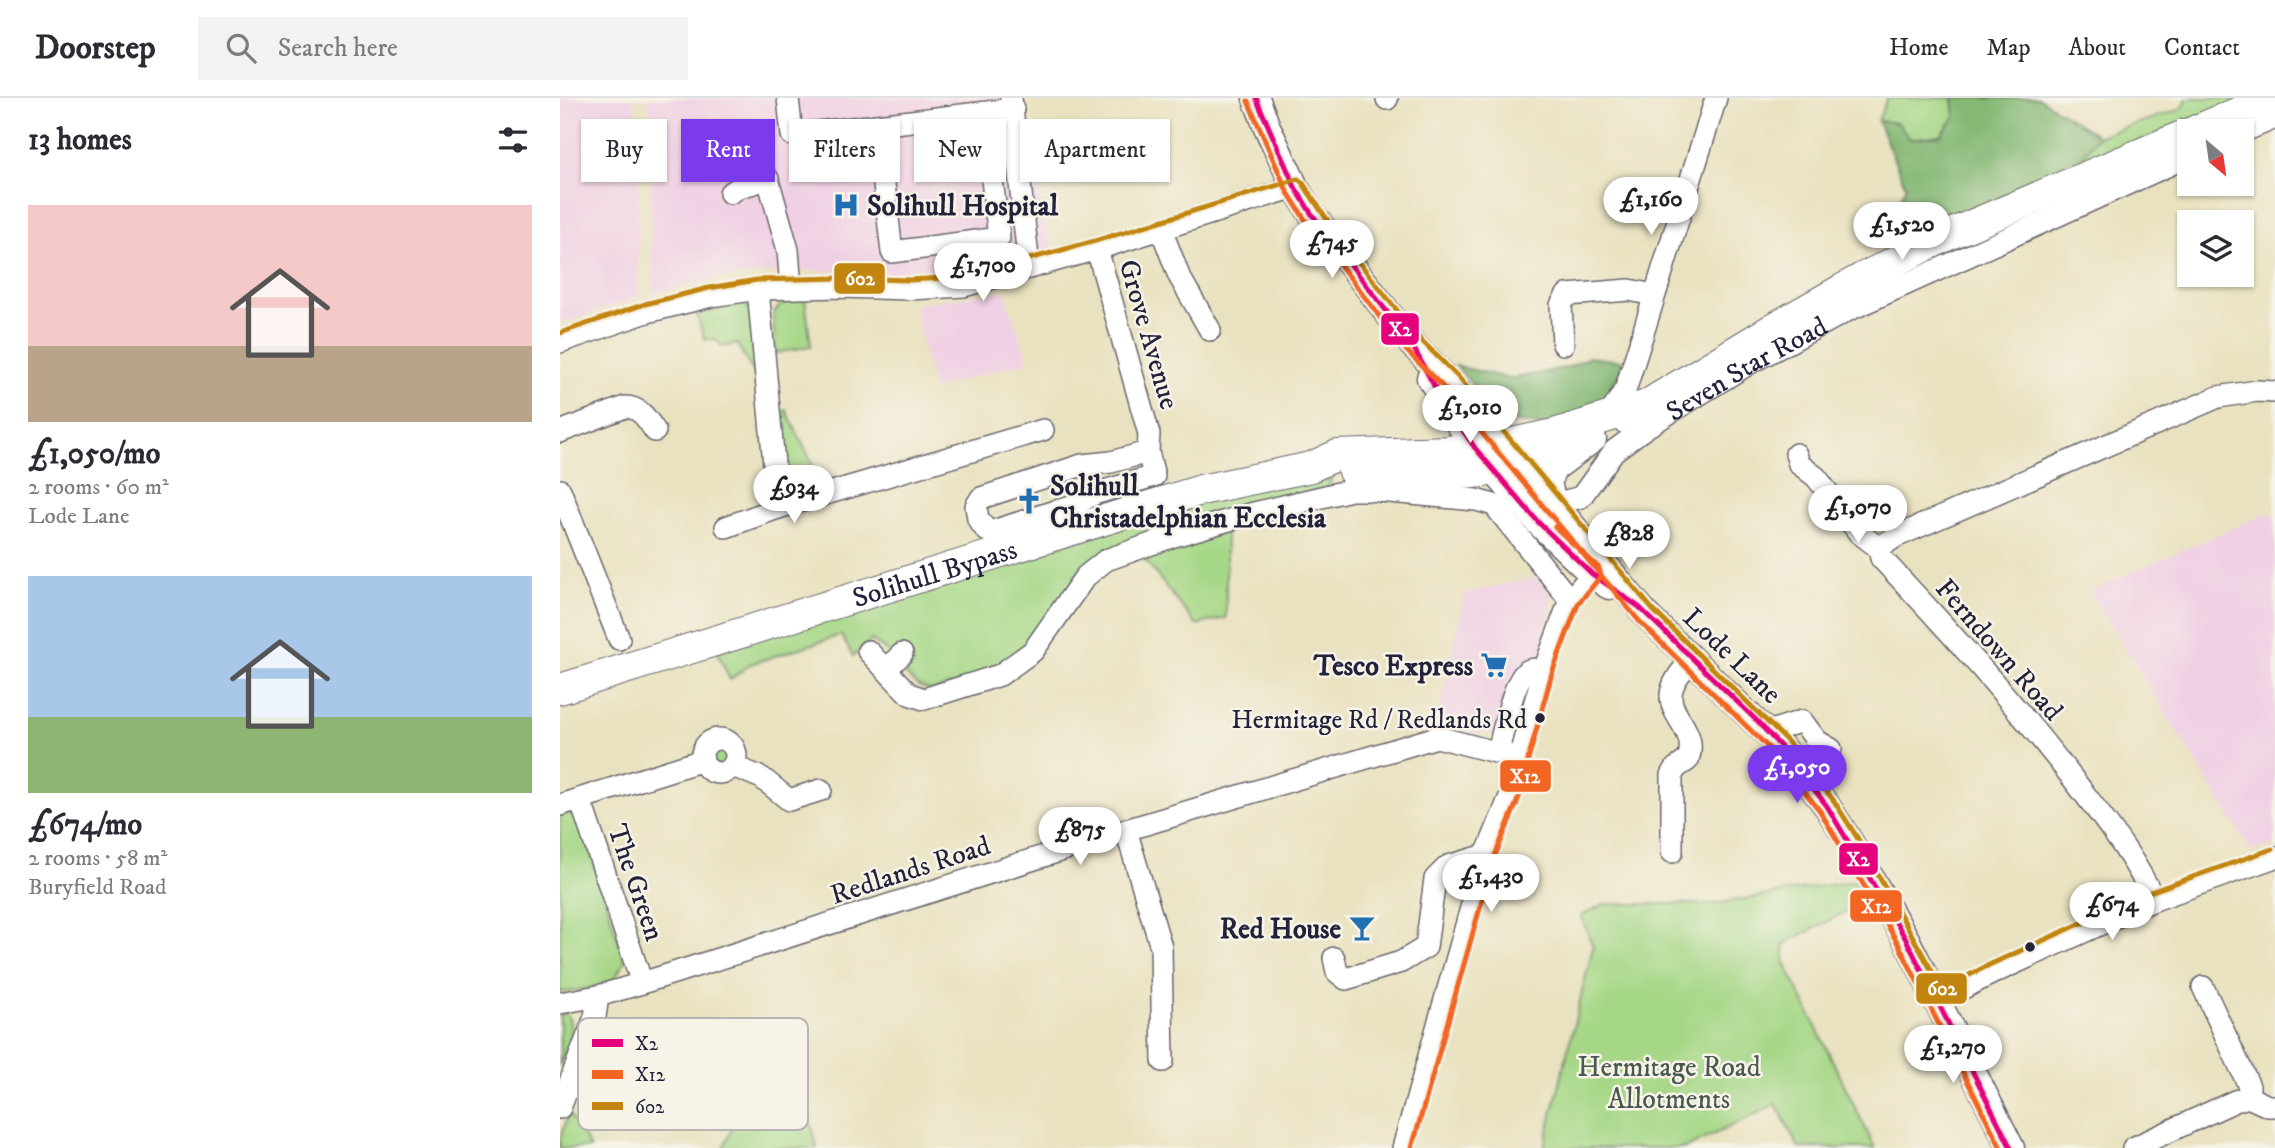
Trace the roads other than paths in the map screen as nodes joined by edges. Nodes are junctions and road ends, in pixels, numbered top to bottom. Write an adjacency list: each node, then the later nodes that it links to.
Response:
1 (788, 98): 8 (street)
2 (1256, 98): 15 (main road, Lode Lane)
3 (1716, 98): 23 (street)
4 (2272, 98): 9 (highway, Seven Star Road)
5 (1012, 104): 6 (street); 20 (street)
6 (984, 113): 10 (street); 14 (street)
7 (2275, 118): 11 (street)
8 (790, 119)
9 (2223, 119)
10 (900, 122)
11 (2254, 127)
12 (2177, 139): 18 (highway, Seven Star Road)
13 (2177, 161): 18 (street, Seven Star Road)
14 (884, 182)
15 (1296, 187): 17 (street); 26 (main road, Lode Lane)
16 (730, 193): 21 (street)
17 (1161, 229): 19 (street); 24 (street)
18 (1953, 247): 29 (highway, Seven Star Road)
19 (1097, 248): 20 (street); 35 (street, Grove Avenue)
20 (1029, 268): 21 (street)
21 (791, 288): 22 (street)
22 (758, 289): 25 (street); 42 (street)
23 (1654, 295): 27 (street); 29 (street)
24 (1210, 330)
25 (560, 342)
26 (1411, 343): 30 (main road, Lode Lane); 38 (main road, Lode Lane)
27 (1563, 344)
28 (2275, 392): 45 (street)
29 (1637, 407): 31 (highway, Seven Star Road); 41 (street, Seven Star Road)
30 (1452, 414): 36 (main road); 38 (main road, Lode Lane)
31 (1600, 428): 38 (highway, Seven Star Road); 41 (main road)
32 (1043, 429): 42 (street)
33 (655, 431): 34 (street)
34 (560, 432)
35 (1148, 443): 35 (street)
36 (1432, 451): 38 (highway, Solihull Bypass); 39 (highway, Solihull Bypass)
37 (1796, 454): 45 (street, Ferndown Road)
38 (1498, 457): 39 (highway, Solihull Bypass); 41 (main road, Lode Lane); 46 (main road, Lode Lane)
39 (1311, 467): 55 (highway, Solihull Bypass)
40 (560, 490): 44 (street)
41 (1554, 502): 48 (main road, Lode Lane)
42 (778, 508): 43 (street)
43 (726, 527)
44 (568, 531): 49 (street)
45 (1879, 548): 66 (street, Ferndown Road)
46 (1592, 574): 47 (street); 48 (main road, Lode Lane)
47 (1570, 600): 53 (street); 54 (street)
48 (1639, 607): 52 (main road, Lode Lane)
49 (619, 639)
50 (868, 651): 53 (street)
51 (902, 654): 53 (street)
52 (1693, 659): 56 (main road, Lode Lane); 63 (street)
53 (886, 669)
54 (1544, 670): 58 (street); 59 (street)
55 (560, 689)
56 (1768, 732): 57 (street); 71 (main road, Lode Lane)
57 (1831, 749)
58 (1498, 752): 59 (street, Redlands Road); 62 (street, Redlands Road)
59 (1519, 758): 64 (street)
60 (821, 790): 61 (street)
61 (570, 802): 68 (street, The Green)
62 (1126, 830): 68 (street, Redlands Road); 75 (street)
63 (1672, 852)
64 (1486, 855): 67 (street); 79 (street)
65 (2275, 857): 66 (street)
66 (2154, 900): 71 (street)
67 (1334, 958)
68 (642, 983): 70 (street, Redlands Road)
69 (2203, 987): 76 (street)
70 (598, 996): 72 (street, Redlands Road); 73 (street)
71 (1938, 1001): 80 (main road, Lode Lane)
72 (560, 1003)
73 (595, 1018)
74 (578, 1061): 78 (street)
75 (1163, 1062)
76 (2248, 1097): 77 (street); 81 (street)
77 (2275, 1106)
78 (560, 1108)
79 (1403, 1148)
80 (2011, 1148)
81 (2133, 1148)

